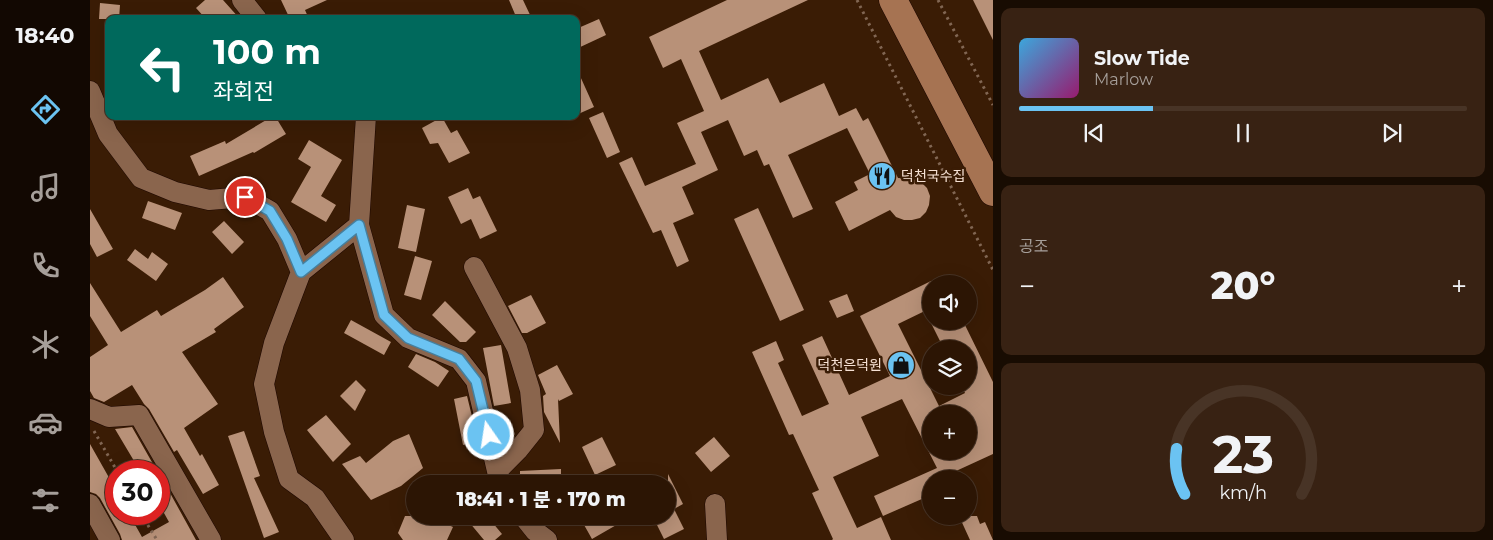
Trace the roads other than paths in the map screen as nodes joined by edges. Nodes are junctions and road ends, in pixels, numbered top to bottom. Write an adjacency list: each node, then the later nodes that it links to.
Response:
1 (242, 0): 3 (street)
2 (893, 0): 6 (main road)
3 (254, 15)
4 (90, 91): 9 (street)
5 (366, 120): 7 (street)
6 (993, 192)
7 (359, 225): 9 (street); 11 (street)
8 (474, 267): 12 (street)
9 (301, 272): 18 (street)
10 (90, 409): 17 (street)
11 (499, 475)
12 (500, 475)
13 (90, 504): 16 (street)
14 (715, 504): 20 (street)
15 (530, 525): 19 (street)
16 (110, 540)
17 (212, 540)
18 (344, 540)
19 (547, 540)
20 (717, 540)

